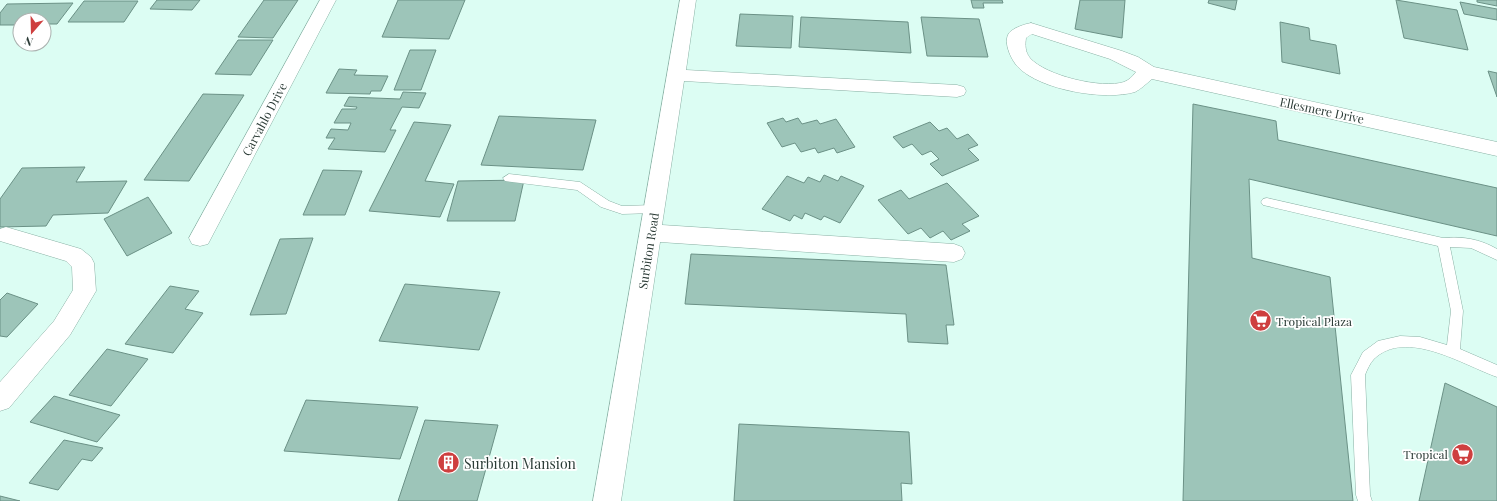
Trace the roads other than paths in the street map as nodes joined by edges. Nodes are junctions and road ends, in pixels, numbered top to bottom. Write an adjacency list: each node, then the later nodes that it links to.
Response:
1 (328, 0): 12 (street, Carvahlo Drive)
2 (688, 0): 4 (street, Surbiton Road)
3 (1148, 72): 3 (street, Ellesmere Drive); 6 (street, Ellesmere Drive)
4 (677, 75): 5 (street); 9 (street, Surbiton Road)
5 (957, 91)
6 (1497, 149)
7 (509, 178): 9 (lane)
8 (1267, 202): 13 (lane)
9 (654, 209): 10 (street, Surbiton Road)
10 (650, 233): 14 (street); 19 (street, Surbiton Road)
11 (6, 235): 18 (street)
12 (200, 238)
13 (1444, 243): 15 (lane); 16 (lane)
14 (954, 253)
15 (1497, 254)
16 (1453, 352): 17 (lane); 20 (lane)
17 (1497, 371)
18 (0, 400)
19 (607, 501)
20 (1365, 501)

